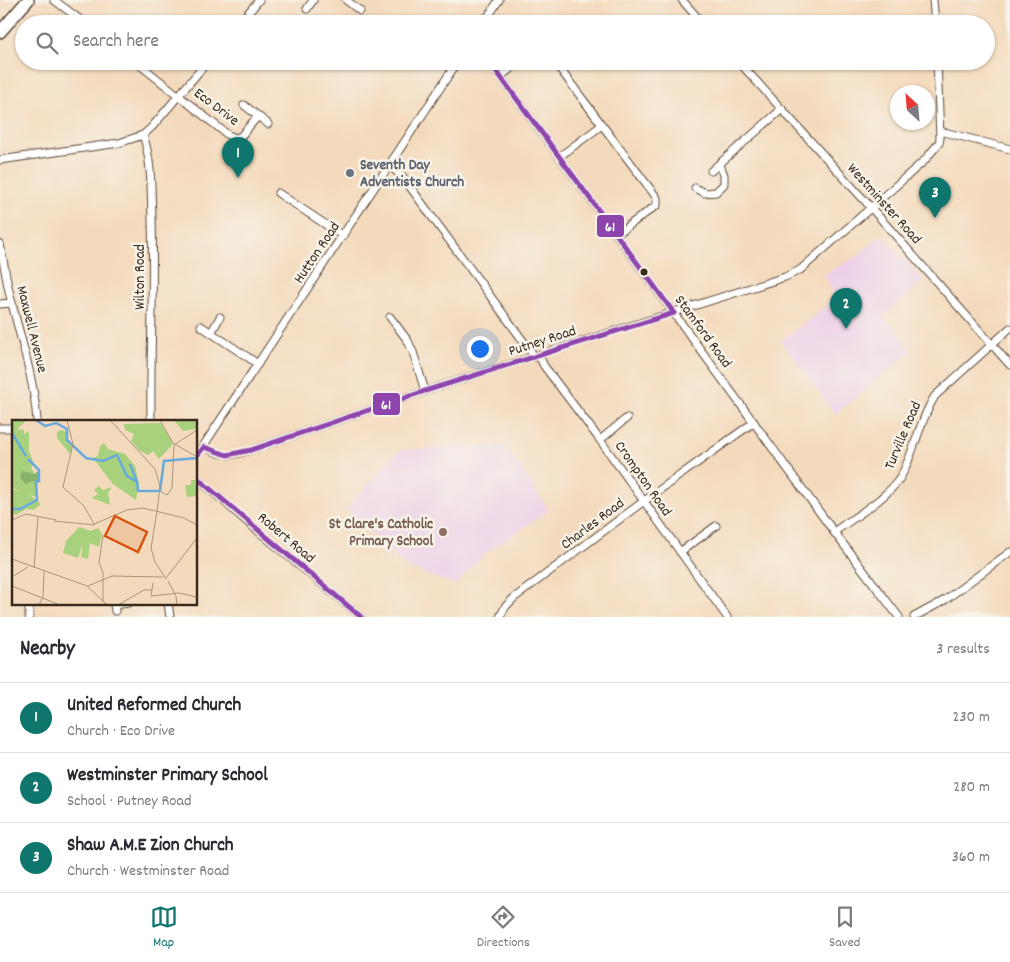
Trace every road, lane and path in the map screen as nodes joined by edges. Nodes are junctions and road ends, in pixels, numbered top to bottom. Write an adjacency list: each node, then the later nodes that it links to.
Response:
1 (28, 0): 16 (main road)
2 (54, 0): 11 (street)
3 (259, 0): 12 (street)
4 (313, 0): 9 (street)
5 (346, 0): 10 (street)
6 (499, 0): 13 (street)
7 (682, 0): 14 (street)
8 (933, 0): 15 (street)
9 (307, 9)
10 (360, 11)
11 (74, 15)
12 (246, 15)
13 (489, 15)
14 (695, 15)
15 (934, 15)
16 (0, 32)
17 (147, 70): 26 (street)
18 (201, 70): 26 (street)
19 (452, 70): 38 (street, Hutton Road)
20 (496, 70): 25 (street, Stamford Road)
21 (508, 70): 25 (street)
22 (561, 70): 31 (street)
23 (746, 70): 28 (street, Westminster Road)
24 (937, 70): 32 (street)
25 (500, 76): 35 (street, Stamford Road)
26 (180, 95): 29 (street, Eco Drive); 33 (street)
27 (244, 105): 29 (street, Eco Drive)
28 (782, 109): 37 (street); 42 (street, Westminster Road)
29 (258, 116): 30 (street, Eco Drive)
30 (268, 124)
31 (602, 125): 35 (street); 43 (street)
32 (940, 131): 34 (street); 42 (street, Putney Road)
33 (143, 134): 36 (street); 61 (street, Wilton Road)
34 (1010, 149)
35 (559, 157): 43 (street, Stamford Road)
36 (0, 160)
37 (720, 165): 39 (street); 40 (street)
38 (390, 166): 44 (street, Hutton Road); 55 (street, Crompton Road)
39 (711, 171)
40 (694, 188)
41 (278, 193): 44 (street)
42 (871, 208): 48 (street, Putney Road); 54 (street, Westminster Road)
43 (616, 234): 48 (street, Stamford Road)
44 (343, 236): 56 (street, Hutton Road)
45 (0, 244): 46 (street, Maxwell Avenue)
46 (12, 303): 47 (street); 60 (street, Maxwell Avenue)
47 (0, 304)
48 (674, 313): 55 (street, Putney Road); 62 (street, Stamford Road)
49 (220, 317): 53 (street)
50 (390, 317): 58 (street)
51 (201, 326): 53 (street)
52 (1010, 328): 54 (street, Turville Road)
53 (211, 333): 56 (street)
54 (991, 344): 57 (street, Westminster Road); 69 (street, Turville Road)
55 (537, 357): 58 (street, Putney Road); 63 (street, Crompton Road)
56 (258, 364): 64 (street, Hutton Road)
57 (1010, 365)
58 (425, 392): 64 (street, Putney Road)
59 (627, 418): 63 (street)
60 (37, 420)
61 (151, 420)
62 (754, 422): 67 (street, Charles Road); 69 (street, Stamford Road)
63 (600, 440): 67 (street, Crompton Road)
64 (204, 446): 65 (street, Hutton Road)
65 (198, 454)
66 (198, 479): 78 (street, Robert Road)
67 (644, 502): 70 (street, Crompton Road); 79 (street, Charles Road)
68 (716, 526): 70 (street)
69 (834, 532): 81 (street, Stamford Road)
70 (680, 552): 80 (street, Crompton Road)
71 (1010, 552): 82 (street)
72 (29, 604): 76 (street)
73 (121, 604): 75 (street)
74 (168, 604): 77 (street)
75 (115, 611)
76 (28, 617)
77 (170, 617)
78 (361, 617)
79 (500, 617)
80 (727, 617)
81 (898, 617)
82 (914, 617)

